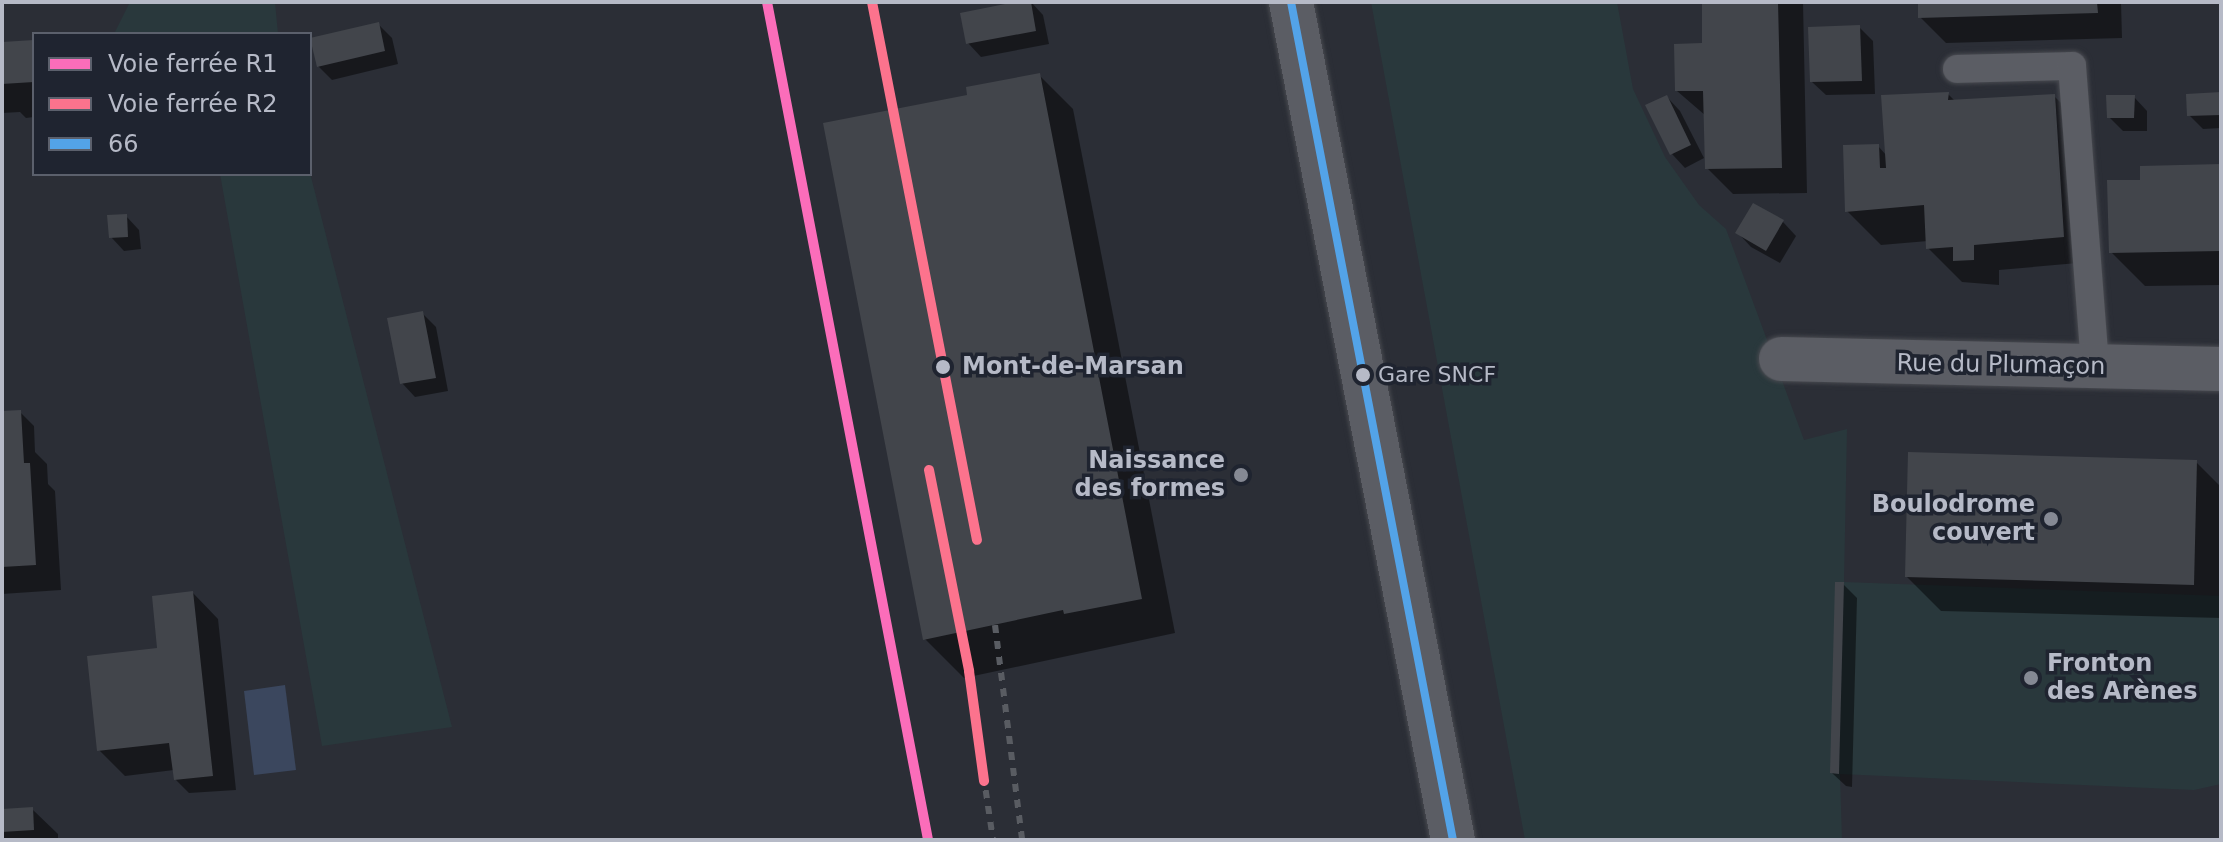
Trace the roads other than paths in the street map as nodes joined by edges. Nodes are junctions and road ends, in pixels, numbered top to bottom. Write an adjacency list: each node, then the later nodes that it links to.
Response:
1 (1291, 2): 6 (street)
2 (1957, 69): 4 (lane)
3 (1781, 359): 4 (street, Rue du Plumaçon)
4 (2095, 367): 5 (street, Rue du Plumaçon)
5 (2221, 369)
6 (1453, 840)

